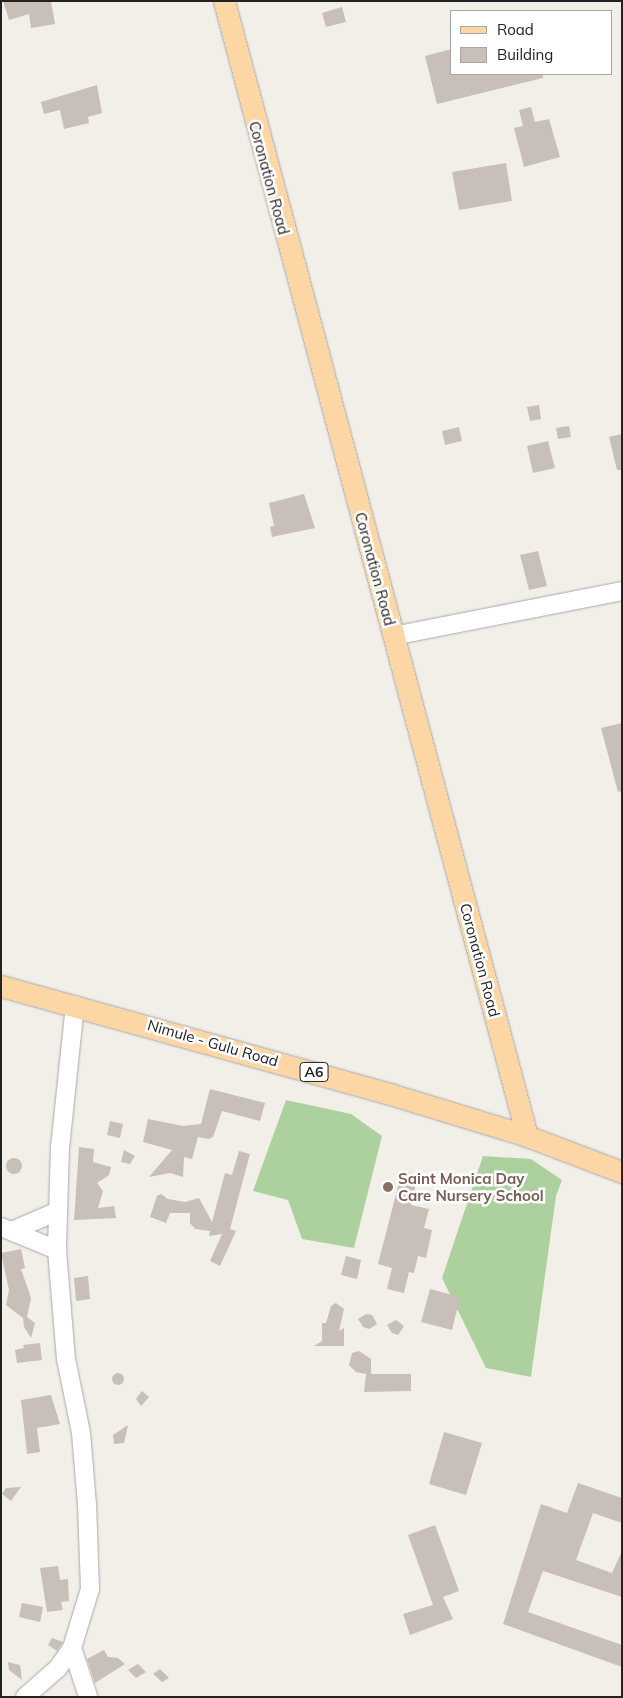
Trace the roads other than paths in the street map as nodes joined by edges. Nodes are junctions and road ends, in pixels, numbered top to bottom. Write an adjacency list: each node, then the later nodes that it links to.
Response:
1 (229, 2): 3 (main road, Coronation Road)
2 (622, 591): 3 (street)
3 (393, 636): 6 (main road, Coronation Road)
4 (1, 986): 5 (main road, Nimule - Gulu Road / A6)
5 (75, 1005): 6 (main road, Nimule - Gulu Road / A6); 8 (street)
6 (527, 1136): 7 (main road, Nimule - Gulu Road / A6)
7 (622, 1172)
8 (58, 1211): 9 (street); 10 (street)
9 (8, 1229): 10 (street)
10 (57, 1250): 11 (street)
11 (72, 1648): 12 (street); 13 (street)
12 (25, 1697)
13 (88, 1697)

